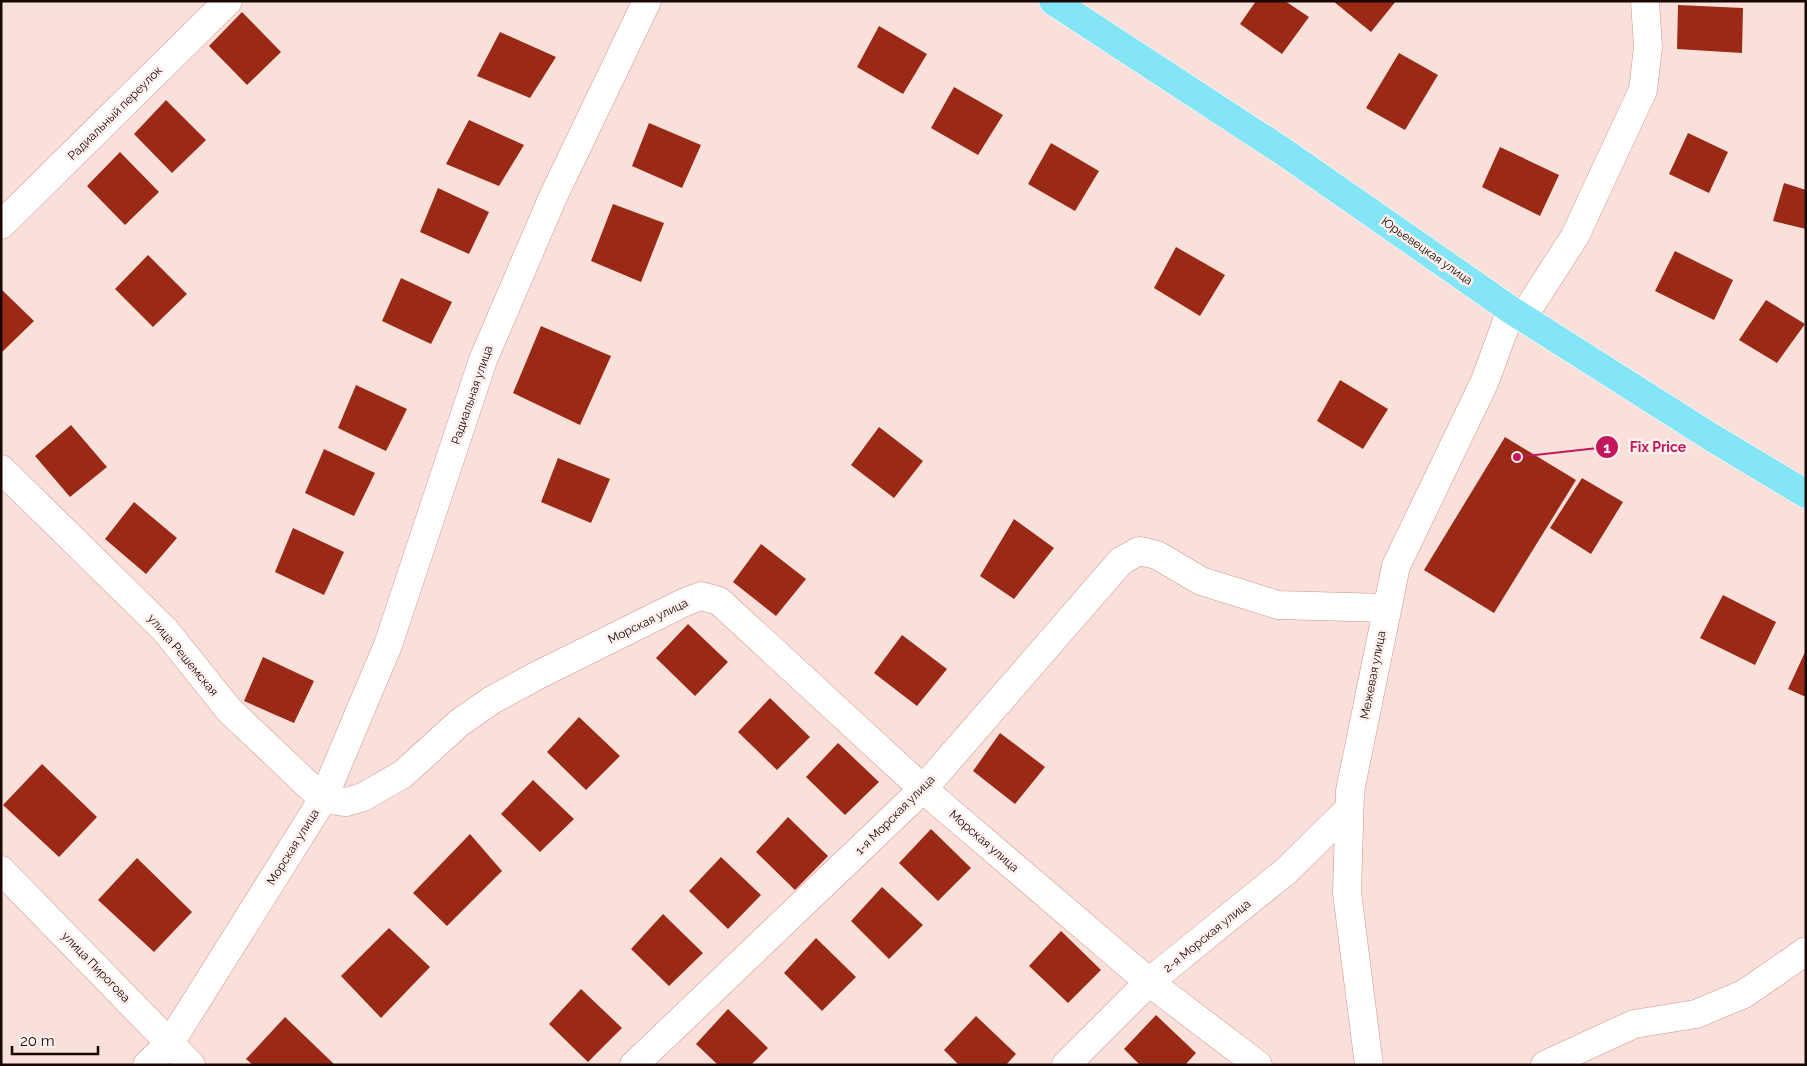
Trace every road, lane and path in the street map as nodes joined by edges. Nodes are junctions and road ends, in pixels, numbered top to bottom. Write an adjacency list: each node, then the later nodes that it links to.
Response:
1 (228, 1): 5 (street, Радиальный переулок)
2 (647, 1): 11 (street, Радиальная улица)
3 (1053, 1): 6 (main road, Юрьевецкая улица)
4 (1645, 1): 6 (street, Межевая улица)
5 (1, 224)
6 (1517, 313): 8 (main road, Юрьевецкая улица); 9 (street, Межевая улица)
7 (1, 469): 11 (street, улица Решемская)
8 (1806, 494)
9 (1386, 608): 10 (street, 1-я Морская улица); 12 (street, Межевая улица)
10 (924, 789): 11 (street, Морская улица); 15 (street, Морская улица); 19 (street, 1-я Морская улица)
11 (323, 799): 16 (street, Морская улица)
12 (1349, 809): 15 (street, 2-я Морская улица); 22 (street, Межевая улица)
13 (1, 870): 16 (street, улица Пирогова)
14 (1806, 951): 23 (street)
15 (1149, 982): 20 (street, 2-я Морская улица); 21 (street, Морская улица)
16 (170, 1043): 17 (street, Морская улица); 18 (street, улица Пирогова)
17 (146, 1065)
18 (191, 1065)
19 (634, 1065)
20 (1066, 1065)
21 (1258, 1065)
22 (1369, 1065)
23 (1545, 1065)

